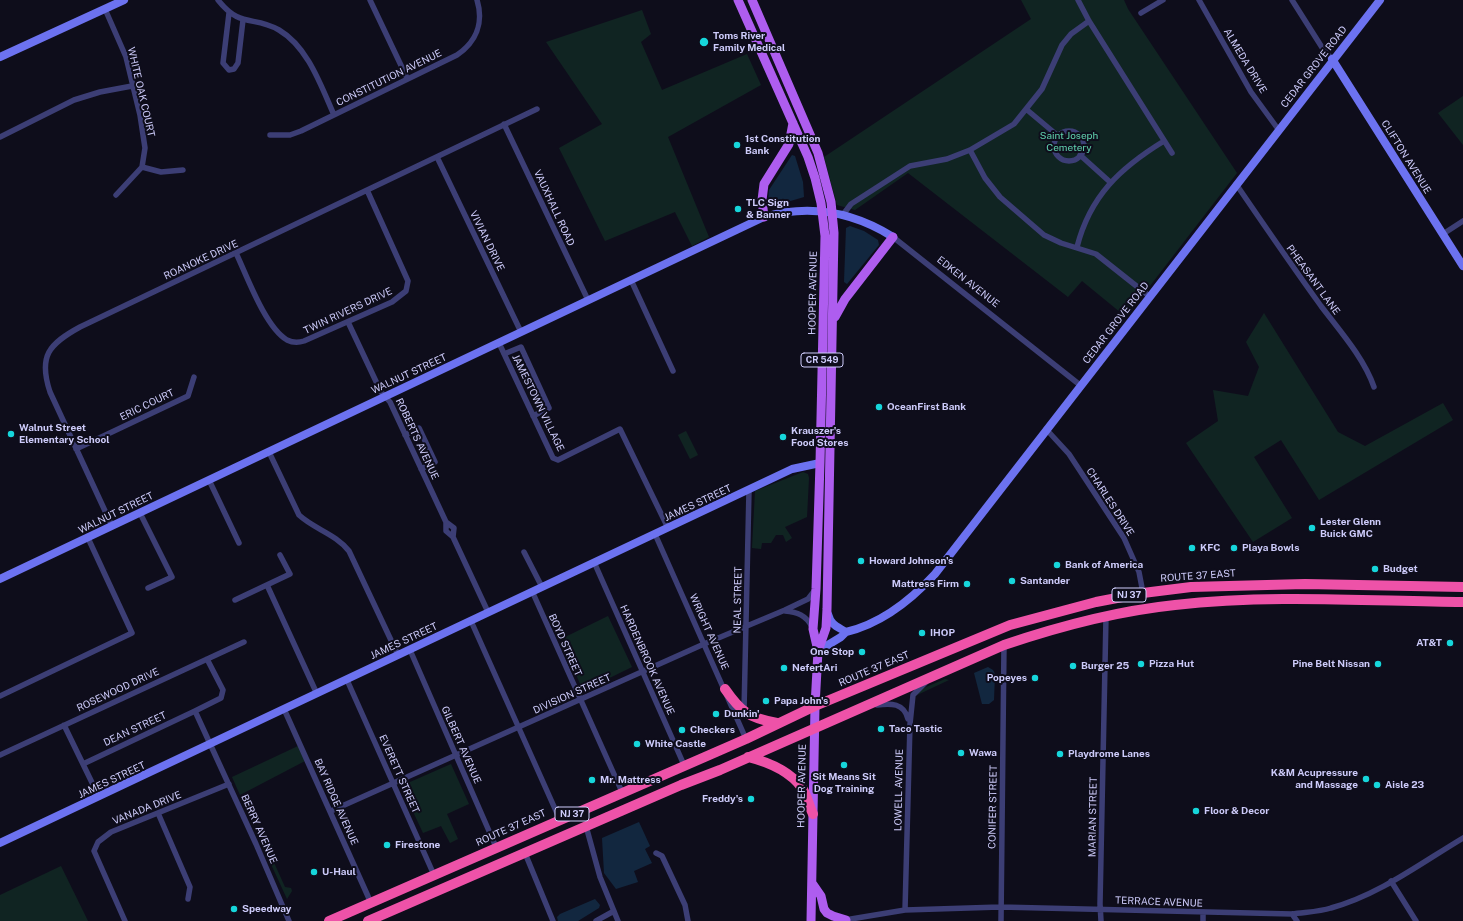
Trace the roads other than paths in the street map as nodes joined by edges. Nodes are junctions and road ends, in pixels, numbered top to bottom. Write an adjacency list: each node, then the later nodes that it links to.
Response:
1 (124, 0): 12 (street)
2 (218, 0): 13 (street)
3 (370, 0): 19 (street)
4 (477, 0): 19 (street, CONSTITUTION AVENUE)
5 (738, 0): 24 (main road, HOOPER AVENUE / CR 549)
6 (752, 0): 42 (main road, HOOPER AVENUE / CR 549)
7 (1078, 0): 16 (street)
8 (1163, 0): 14 (street)
9 (1199, 0): 26 (street, ALMEDA DRIVE)
10 (1292, 0): 18 (street)
11 (1380, 0): 18 (street, CEDAR GROVE ROAD)
12 (105, 9): 17 (street); 20 (street, WHITE OAK COURT)
13 (229, 13): 15 (street); 15 (street)
14 (1141, 13)
15 (243, 20): 23 (street)
16 (1089, 21): 22 (street); 30 (street)
17 (0, 57)
18 (1332, 59): 26 (street, CEDAR GROVE ROAD); 46 (street, CLIFTON AVENUE)
19 (407, 78): 23 (street, CONSTITUTION AVENUE)
20 (132, 86): 29 (street); 35 (street, WHITE OAK COURT)
21 (537, 108): 25 (street, ROANOKE DRIVE)
22 (1026, 109): 28 (street); 31 (street)
23 (334, 115): 27 (street, CONSTITUTION AVENUE)
24 (793, 123): 41 (main road, HOOPER AVENUE / CR 549); 44 (main road)
25 (504, 124): 34 (street, ROANOKE DRIVE); 53 (street, VAUXHALL ROAD)
26 (1278, 129): 38 (street, CEDAR GROVE ROAD)
27 (270, 135)
28 (1057, 135): 33 (street); 33 (street)
29 (0, 137)
30 (1164, 141): 32 (street); 37 (street)
31 (970, 150): 43 (street); 48 (street)
32 (1172, 153)
33 (1080, 155): 37 (street)
34 (437, 157): 39 (street, ROANOKE DRIVE); 56 (street, VIVIAN DRIVE)
35 (142, 167): 36 (street); 40 (street)
36 (183, 170)
37 (1110, 182): 48 (street)
38 (1236, 184): 52 (street, CEDAR GROVE ROAD); 62 (street, PHEASANT LANE)
39 (367, 190): 49 (street, ROANOKE DRIVE); 54 (street, TWIN RIVERS DRIVE)
40 (116, 195)
41 (822, 211): 42 (street, WALNUT STREET); 44 (street, WALNUT STREET); 69 (main road, HOOPER AVENUE / CR 549)
42 (833, 213): 43 (street, EDKEN AVENUE); 55 (main road, HOOPER AVENUE / CR 549)
43 (842, 216): 47 (street, EDKEN AVENUE)
44 (764, 217): 51 (street, WALNUT STREET)
45 (1463, 221): 46 (street)
46 (1443, 234): 50 (street, CLIFTON AVENUE)
47 (893, 237): 55 (main road); 61 (street, EDKEN AVENUE)
48 (1077, 247): 52 (street)
49 (236, 253): 54 (street, TWIN RIVERS DRIVE); 67 (street, ROANOKE DRIVE)
50 (1463, 266)
51 (631, 280): 53 (street, WALNUT STREET); 59 (street)
52 (1149, 296): 61 (street, CEDAR GROVE ROAD)
53 (588, 300): 56 (street, WALNUT STREET)
54 (348, 322): 63 (street, ROBERTS AVENUE)
55 (833, 324): 92 (main road, HOOPER AVENUE / CR 549)
56 (521, 332): 57 (street, WALNUT STREET)
57 (498, 343): 58 (street, JAMESTOWN VILLAGE); 63 (street, WALNUT STREET)
58 (504, 354): 64 (street, JAMESTOWN VILLAGE); 64 (street)
59 (673, 371)
60 (194, 377): 67 (street, ERIC COURT)
61 (1080, 384): 65 (street, CEDAR GROVE ROAD)
62 (1374, 387)
63 (386, 396): 66 (street, ROBERTS AVENUE); 68 (street, WALNUT STREET)
64 (533, 416): 75 (street, JAMESTOWN VILLAGE)
65 (1046, 429): 89 (street, CHARLES DRIVE); 99 (street, CEDAR GROVE ROAD)
66 (405, 435): 70 (street, ROBERTS AVENUE); 70 (street)
67 (76, 449): 74 (street, ROANOKE DRIVE)
68 (269, 452): 71 (street, WALNUT STREET); 105 (street)
69 (820, 463): 72 (street, JAMES STREET); 87 (main road, HOOPER AVENUE / CR 549)
70 (421, 469): 94 (street, ROBERTS AVENUE)
71 (209, 480): 73 (street, WALNUT STREET); 78 (street)
72 (750, 490): 75 (street, JAMES STREET); 97 (street, NEAL STREET)
73 (140, 513): 74 (street, WALNUT STREET); 86 (street)
74 (112, 526): 77 (street, WALNUT STREET)
75 (668, 528): 76 (street, JAMES STREET)
76 (654, 534): 81 (street, JAMES STREET); 101 (street, WRIGHT AVENUE)
77 (88, 538): 82 (street, WALNUT STREET); 112 (street)
78 (239, 543)
79 (524, 552): 84 (street)
80 (280, 555): 83 (street)
81 (594, 562): 84 (street, JAMES STREET); 107 (street, HARDENBROOK AVENUE)
82 (0, 579)
83 (267, 585): 90 (street); 111 (street)
84 (542, 587): 88 (street, JAMES STREET)
85 (1463, 587): 89 (highway, ROUTE 37 EAST / NJ 37)
86 (148, 588)
87 (816, 589): 93 (street, DIVISION STREET); 98 (main road, HOOPER AVENUE / CR 549)
88 (532, 591): 94 (street, JAMES STREET); 113 (street, BOYD STREET)
89 (1143, 593): 114 (highway, ROUTE 37 EAST / NJ 37)
90 (235, 600)
91 (1463, 602): 95 (highway, NJ 37)
92 (827, 609): 99 (street); 104 (main road, HOOPER AVENUE / CR 549)
93 (785, 610): 97 (street, DIVISION STREET); 98 (street)
94 (488, 612): 96 (street, JAMES STREET)
95 (1106, 617): 102 (highway, NJ 37); 151 (street, MARIAN STREET)
96 (471, 620): 103 (street, JAMES STREET); 122 (street)
97 (747, 626): 101 (street, DIVISION STREET); 118 (street, NEAL STREET)
98 (813, 629): 104 (main road, HOOPER AVENUE / CR 549)
99 (846, 632): 104 (street, CEDAR GROVE ROAD)
100 (244, 642): 106 (street, ROSEWOOD DRIVE)
101 (704, 644): 107 (street, DIVISION STREET); 110 (street, WRIGHT AVENUE)
102 (1004, 645): 108 (highway, NJ 37); 150 (street, CONIFER STREET)
103 (410, 650): 105 (street, JAMES STREET); 127 (street, GILBERT AVENUE)
104 (818, 651): 114 (main road, HOOPER AVENUE / CR 549)
105 (398, 655): 109 (street, JAMES STREET)
106 (206, 659): 117 (street, DEAN STREET); 121 (street, ROSEWOOD DRIVE)
107 (643, 672): 113 (street, DIVISION STREET); 130 (street, HARDENBROOK AVENUE)
108 (930, 678): 115 (highway, NJ 37); 120 (street, LOWELL AVENUE)
109 (346, 680): 111 (street, JAMES STREET); 132 (street, EVERETT STREET)
110 (724, 689): 118 (highway); 124 (street, WRIGHT AVENUE)
111 (317, 694): 116 (street, JAMES STREET)
112 (0, 696)
113 (580, 700): 122 (street, DIVISION STREET); 133 (street, BOYD STREET)
114 (815, 706): 119 (highway, ROUTE 37 EAST / NJ 37); 123 (main road, HOOPER AVENUE / CR 549)
115 (865, 706): 120 (street); 123 (highway, NJ 37)
116 (284, 709): 125 (street, JAMES STREET); 135 (street, BAY RIDGE AVENUE)
117 (195, 711): 125 (street, BERRY AVENUE); 129 (street, DEAN STREET)
118 (744, 711): 119 (highway)
119 (777, 723): 124 (highway, ROUTE 37 EAST / NJ 37)
120 (910, 724): 152 (street, LOWELL AVENUE)
121 (64, 725): 126 (street, ROSEWOOD DRIVE); 129 (street)
122 (519, 727): 127 (street, DIVISION STREET); 138 (street)
123 (815, 728): 128 (highway, NJ 37); 137 (main road, HOOPER AVENUE / CR 549)
124 (746, 739): 130 (highway, ROUTE 37 EAST / NJ 37)
125 (211, 744): 131 (street, BERRY AVENUE); 134 (street, JAMES STREET)
126 (0, 755)
127 (456, 756): 132 (street, DIVISION STREET); 142 (street, GILBERT AVENUE)
128 (748, 757): 137 (highway); 139 (highway, NJ 37)
129 (83, 764): 134 (street)
130 (684, 765): 133 (highway, ROUTE 37 EAST / NJ 37)
131 (229, 784): 136 (street, VANADA DRIVE); 158 (street, BERRY AVENUE)
132 (393, 784): 135 (street, DIVISION STREET); 145 (street, EVERETT STREET)
133 (622, 792): 138 (highway, ROUTE 37 EAST / NJ 37)
134 (99, 797): 141 (street, JAMES STREET)
135 (331, 811): 149 (street, BAY RIDGE AVENUE)
136 (158, 813): 148 (street); 157 (street, VANADA DRIVE)
137 (813, 814): 147 (main road, HOOPER AVENUE / CR 549)
138 (560, 820): 142 (highway, ROUTE 37 EAST / NJ 37)
139 (586, 826): 143 (highway, NJ 37); 153 (street)
140 (1463, 838): 146 (street, TERRACE AVENUE)
141 (1, 841)
142 (496, 847): 145 (highway, ROUTE 37 EAST / NJ 37)
143 (525, 853): 160 (highway, NJ 37); 161 (street)
144 (656, 853): 164 (street)
145 (434, 875): 149 (highway, ROUTE 37 EAST / NJ 37)
146 (1391, 881): 155 (street, TERRACE AVENUE); 170 (street)
147 (812, 883): 156 (main road); 165 (main road, HOOPER AVENUE / CR 549)
148 (188, 899)
149 (371, 902): 159 (highway, ROUTE 37 EAST / NJ 37)
150 (1000, 907): 151 (street, TERRACE AVENUE); 152 (street, TERRACE AVENUE); 166 (street, CONIFER STREET)
151 (1100, 909): 154 (street, TERRACE AVENUE); 167 (street, MARIAN STREET)
152 (905, 910): 156 (street, TERRACE AVENUE)
153 (614, 911): 162 (street); 163 (street)
154 (1203, 912): 155 (street, TERRACE AVENUE); 168 (street)
155 (1292, 914): 169 (street)
156 (842, 920)
157 (125, 921)
158 (289, 921)
159 (329, 921)
160 (368, 921)
161 (553, 921)
162 (596, 921)
163 (618, 921)
164 (688, 921)
165 (811, 921)
166 (1001, 921)
167 (1101, 921)
168 (1203, 921)
169 (1297, 921)
170 (1416, 921)

